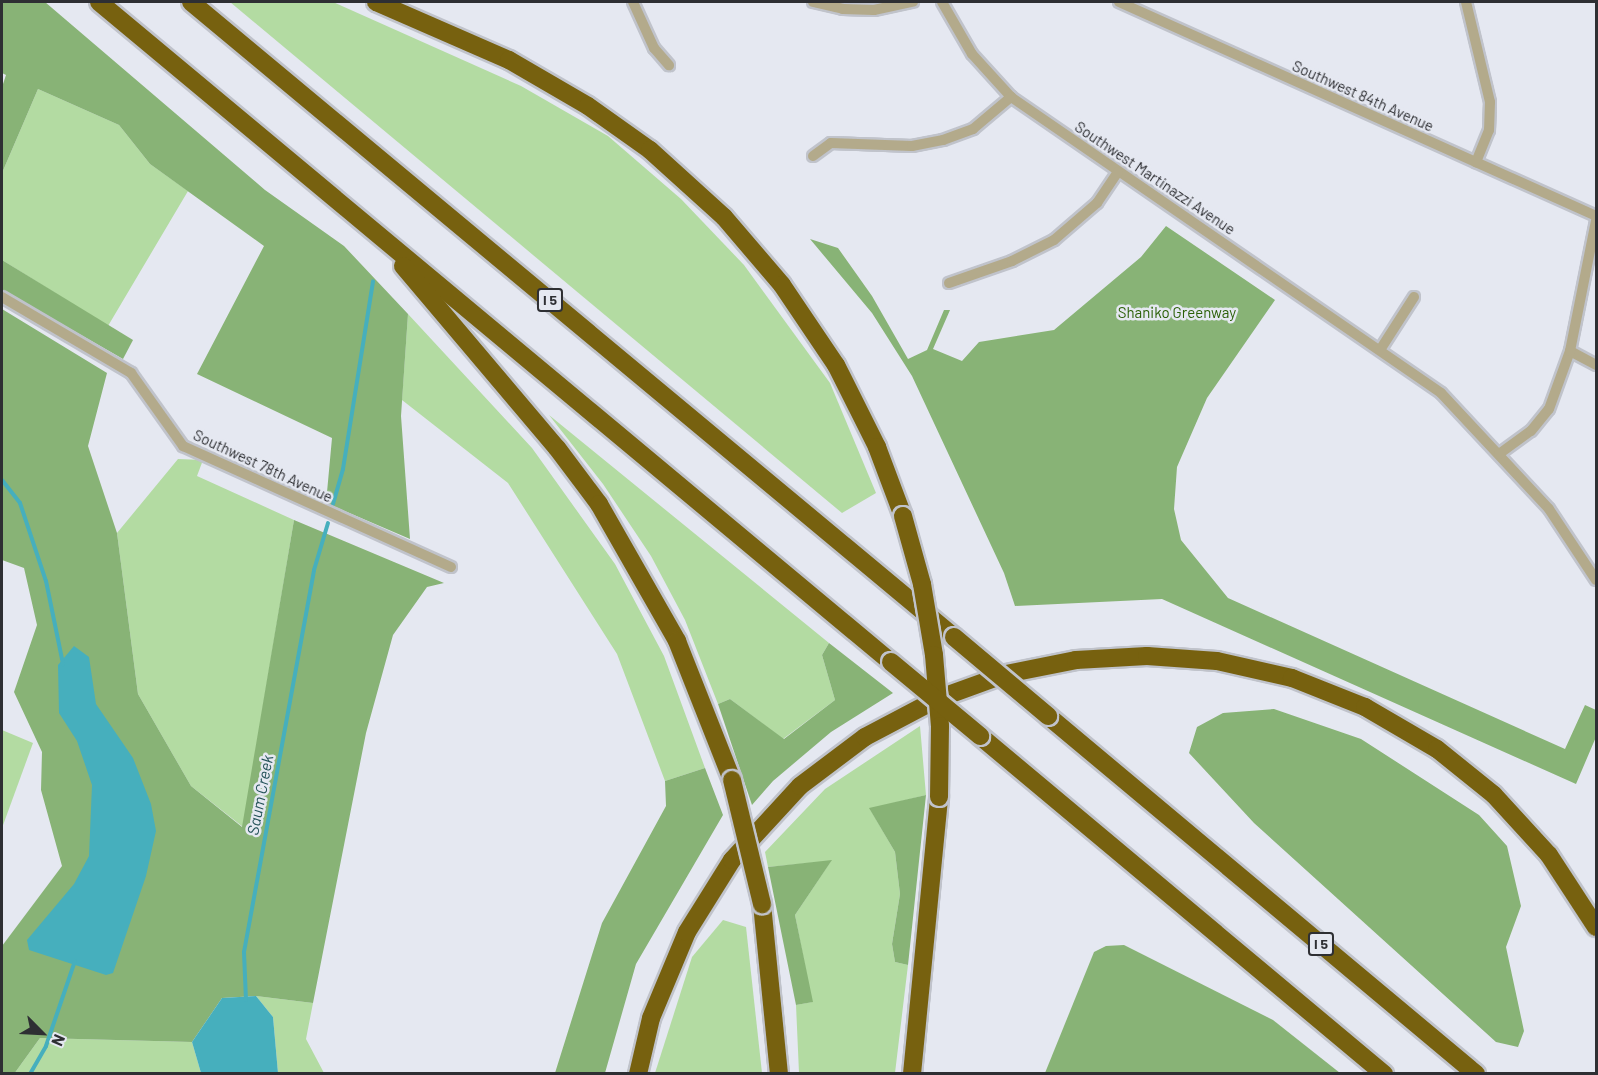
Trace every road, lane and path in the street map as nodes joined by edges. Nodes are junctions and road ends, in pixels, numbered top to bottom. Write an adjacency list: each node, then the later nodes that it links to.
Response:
1 (99, 2): 17 (highway)
2 (191, 2): 32 (highway, I 5, bridge)
3 (376, 2): 30 (highway, bridge)
4 (633, 2): 10 (street)
5 (813, 2): 6 (street)
6 (913, 2)
7 (942, 2): 11 (street, Southwest Martinazzi Avenue)
8 (1119, 2): 13 (street, Southwest 84th Avenue)
9 (1466, 2): 13 (street)
10 (669, 65)
11 (1011, 97): 12 (street); 14 (street, Southwest Martinazzi Avenue)
12 (813, 156)
13 (1476, 163): 15 (street, Southwest 84th Avenue)
14 (1118, 171): 18 (street); 21 (street, Southwest Martinazzi Avenue)
15 (1596, 216)
16 (1596, 221): 22 (street)
17 (370, 227): 29 (highway, bridge); 31 (highway, bridge)
18 (949, 283)
19 (2, 297): 25 (street, Southwest 78th Avenue)
20 (1414, 297): 21 (street)
21 (1380, 350): 24 (street, Southwest Martinazzi Avenue)
22 (1570, 351): 23 (street); 24 (street)
23 (1596, 365)
24 (1500, 454): 26 (street, Southwest Martinazzi Avenue)
25 (450, 567)
26 (1596, 580)
27 (1596, 927): 28 (highway)
28 (638, 1074)
29 (779, 1074)
30 (912, 1074)
31 (1384, 1074)
32 (1476, 1074)

